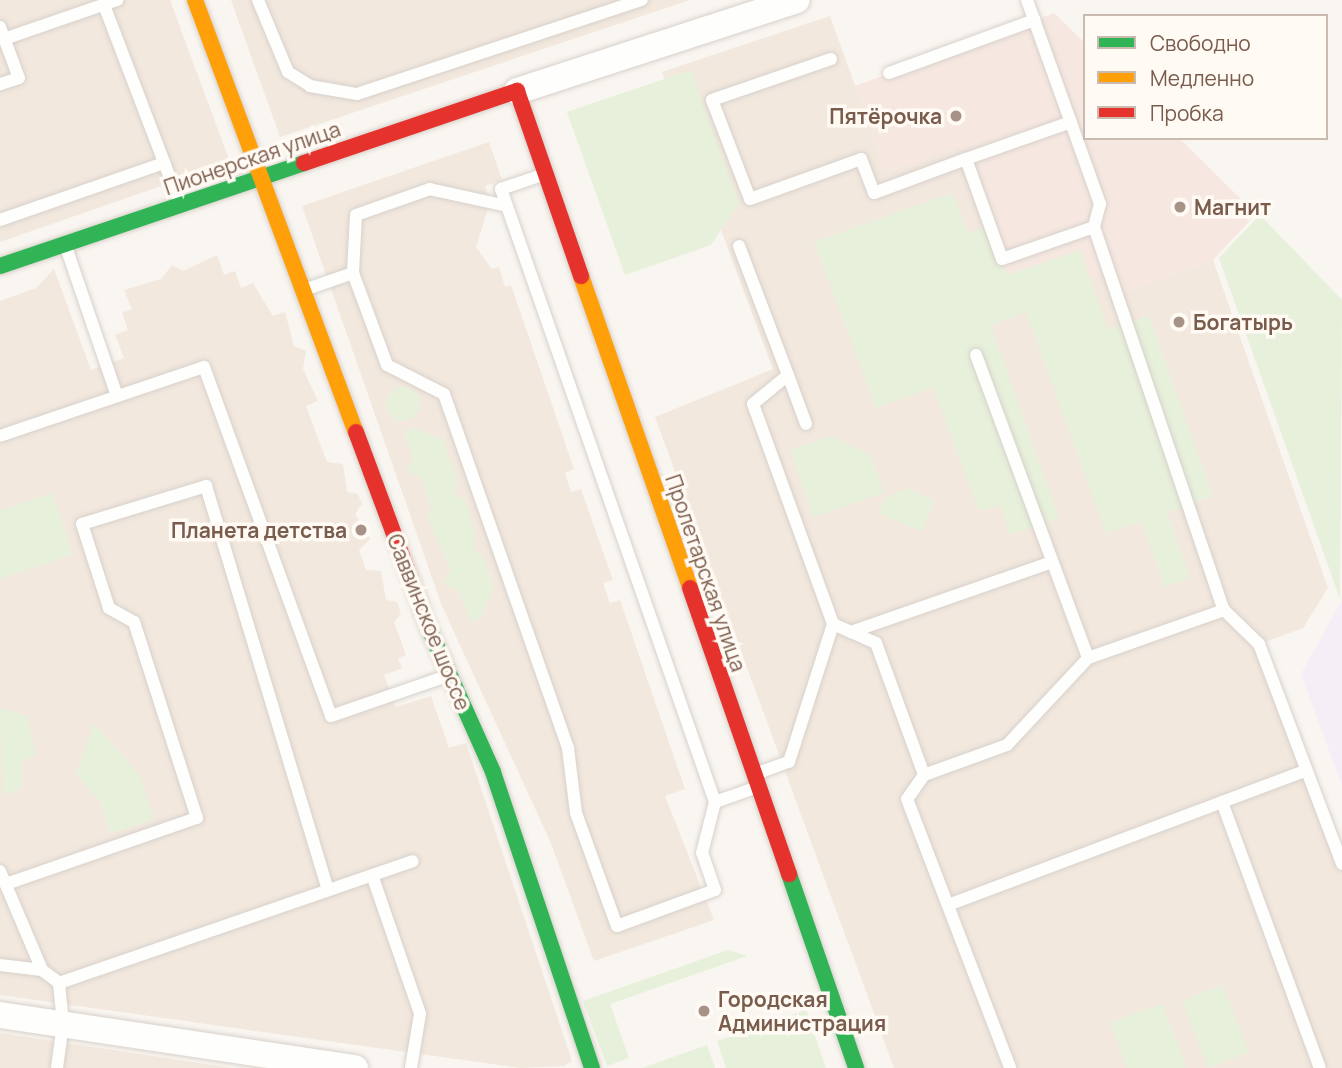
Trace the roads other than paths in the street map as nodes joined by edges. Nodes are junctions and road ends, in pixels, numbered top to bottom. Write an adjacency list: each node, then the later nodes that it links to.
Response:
1 (117, 0): 7 (lane)
2 (195, 0): 18 (main road, Саввинское шоссе)
3 (258, 0): 4 (lane)
4 (642, 0)
5 (797, 0): 13 (street)
6 (1027, 0): 8 (lane)
7 (104, 5): 9 (lane); 16 (lane)
8 (1035, 20): 11 (lane); 14 (lane)
9 (2, 33): 12 (lane)
10 (831, 59): 15 (lane)
11 (889, 73)
12 (0, 84)
13 (517, 91): 17 (main road, Пролетарская улица); 18 (main road, Пионерская улица)
14 (1071, 122): 15 (lane); 22 (lane)
15 (966, 159): 22 (lane)
16 (164, 163): 19 (lane); 21 (lane)
17 (546, 174): 20 (lane); 41 (main road, Пролетарская улица)
18 (261, 177): 19 (main road, Пионерская улица); 27 (main road, Саввинское шоссе)
19 (180, 205): 23 (main road, Пионерская улица)
20 (507, 206): 26 (lane); 42 (lane)
21 (0, 220)
22 (1094, 227): 34 (lane)
23 (65, 244): 25 (main road, Пионерская улица); 30 (lane)
24 (739, 246): 29 (lane)
25 (0, 266)
26 (353, 273): 27 (lane); 42 (lane)
27 (303, 290): 38 (main road, Саввинское шоссе)
28 (976, 355): 33 (lane)
29 (788, 375): 31 (lane); 35 (lane)
30 (117, 396): 32 (lane); 38 (lane)
31 (806, 424)
32 (0, 436)
33 (1052, 562): 36 (lane); 37 (lane)
34 (1224, 610): 37 (lane); 39 (lane)
35 (833, 624): 36 (lane); 41 (lane)
36 (851, 632): 40 (lane)
37 (1088, 657): 40 (lane)
38 (447, 676): 59 (main road, Саввинское шоссе)
39 (1305, 771): 43 (lane); 45 (lane)
40 (924, 775): 50 (lane)
41 (756, 781): 42 (lane); 60 (main road, Пролетарская улица)
42 (715, 802)
43 (1222, 802): 50 (lane); 62 (lane)
44 (412, 861): 47 (lane)
45 (1342, 864)
46 (0, 871): 48 (lane)
47 (372, 875): 49 (lane); 58 (lane)
48 (6, 884): 49 (lane); 52 (lane)
49 (328, 890): 53 (lane)
50 (948, 905): 61 (lane)
51 (0, 965): 52 (lane)
52 (42, 970): 53 (lane)
53 (59, 983): 55 (lane)
54 (0, 1015): 55 (street)
55 (63, 1024): 56 (lane); 57 (street)
56 (57, 1068)
57 (355, 1068)
58 (411, 1068)
59 (592, 1068)
60 (856, 1068)
61 (1010, 1068)
62 (1320, 1068)

